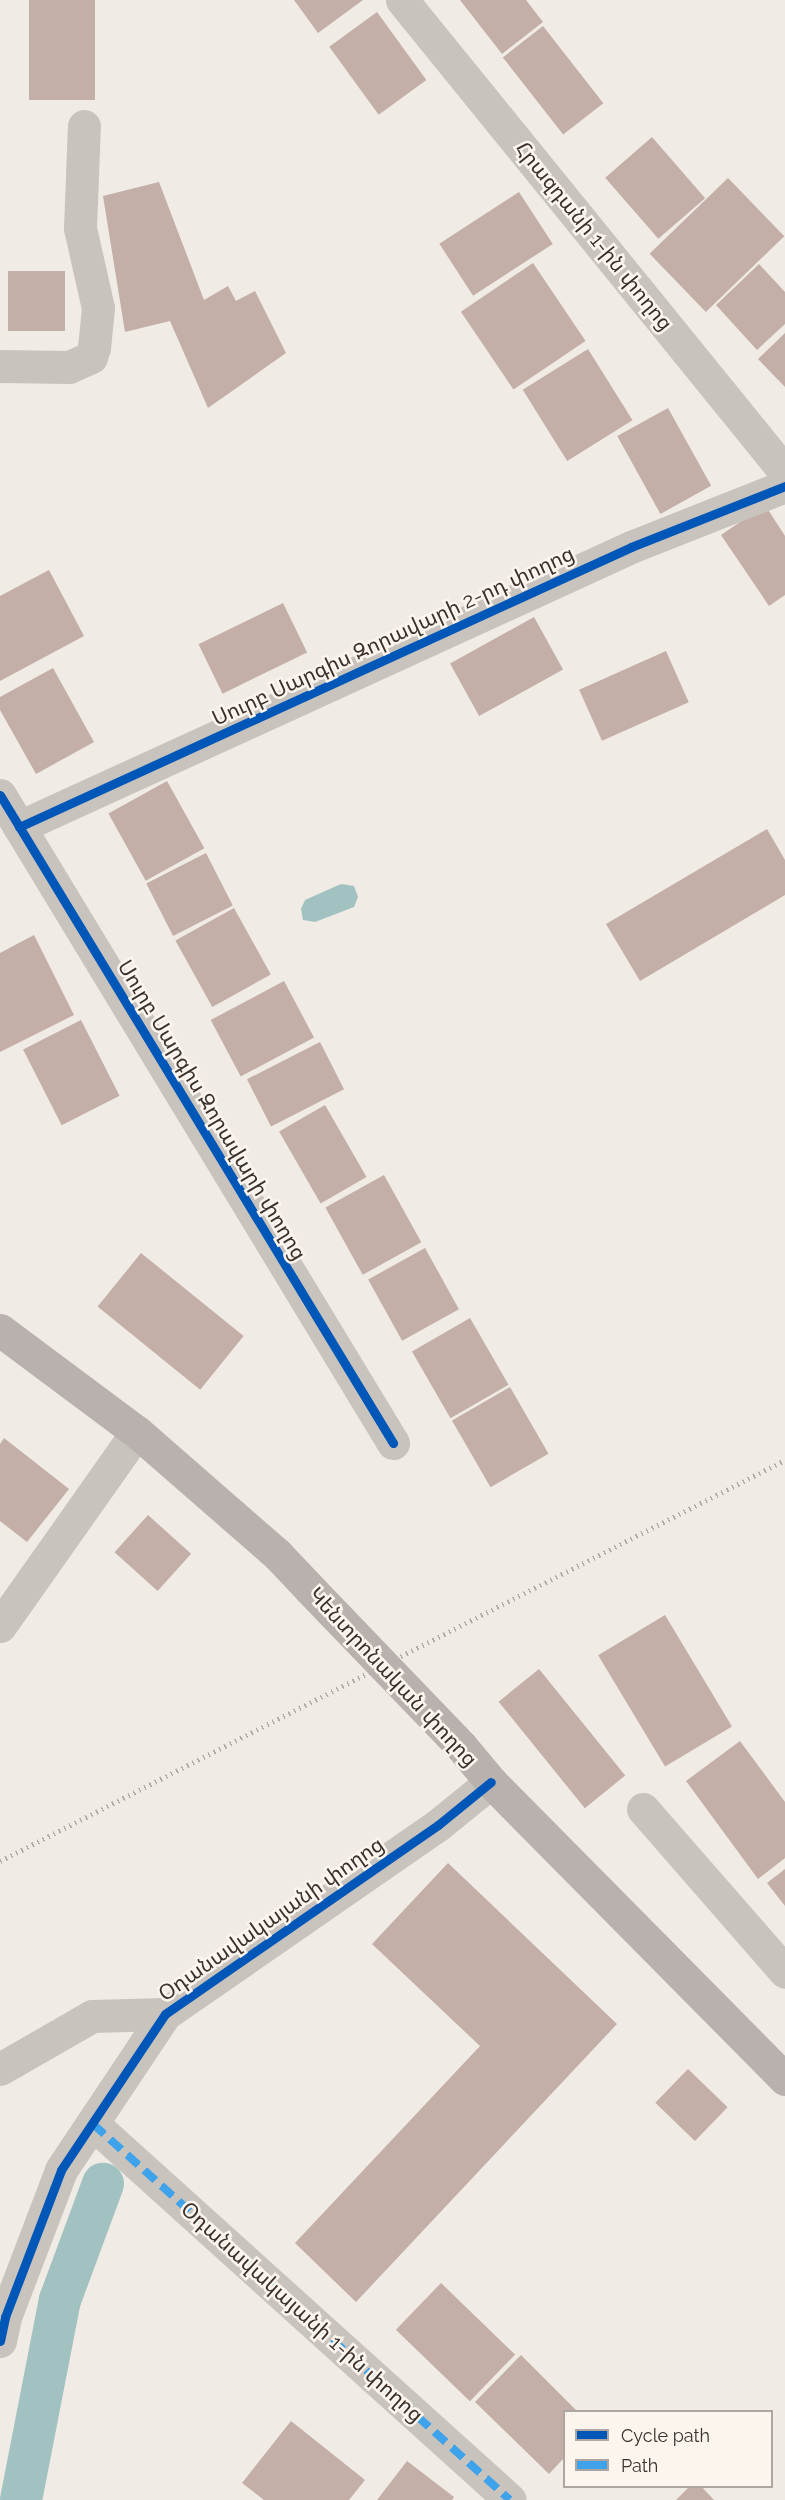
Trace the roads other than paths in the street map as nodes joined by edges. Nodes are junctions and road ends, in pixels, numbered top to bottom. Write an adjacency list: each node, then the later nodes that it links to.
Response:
1 (402, 0): 4 (street, Հրազդանի 1-ին փողոց)
2 (84, 126): 3 (street)
3 (0, 366)
4 (785, 472)
5 (785, 486): 7 (street, Սուրբ Սարգիս Զորավարի 2-րդ փողոց)
6 (0, 795): 7 (street, Սուրբ Սարգիս Զորավարի փողոց)
7 (20, 827): 10 (street, Սուրբ Սարգիս Զորավարի փողոց)
8 (0, 1330): 9 (main road, Կենտրոնական փողոց)
9 (137, 1432): 11 (street); 12 (main road, Կենտրոնական փողոց, bridge)
10 (393, 1443)
11 (1, 1628)
12 (492, 1782): 15 (street, Օդանավակայանի փողոց); 17 (main road, Կենտրոնական փողոց)
13 (643, 1809): 14 (street)
14 (785, 1972)
15 (165, 2014): 16 (street); 18 (street, Օդանավակայանի փողոց)
16 (0, 2069)
17 (785, 2079)
18 (93, 2124): 19 (street, Օդանավակայանի փողոց); 20 (street, Օդանավակայանի 1-ին փողոց)
19 (0, 2341)
20 (510, 2500)

